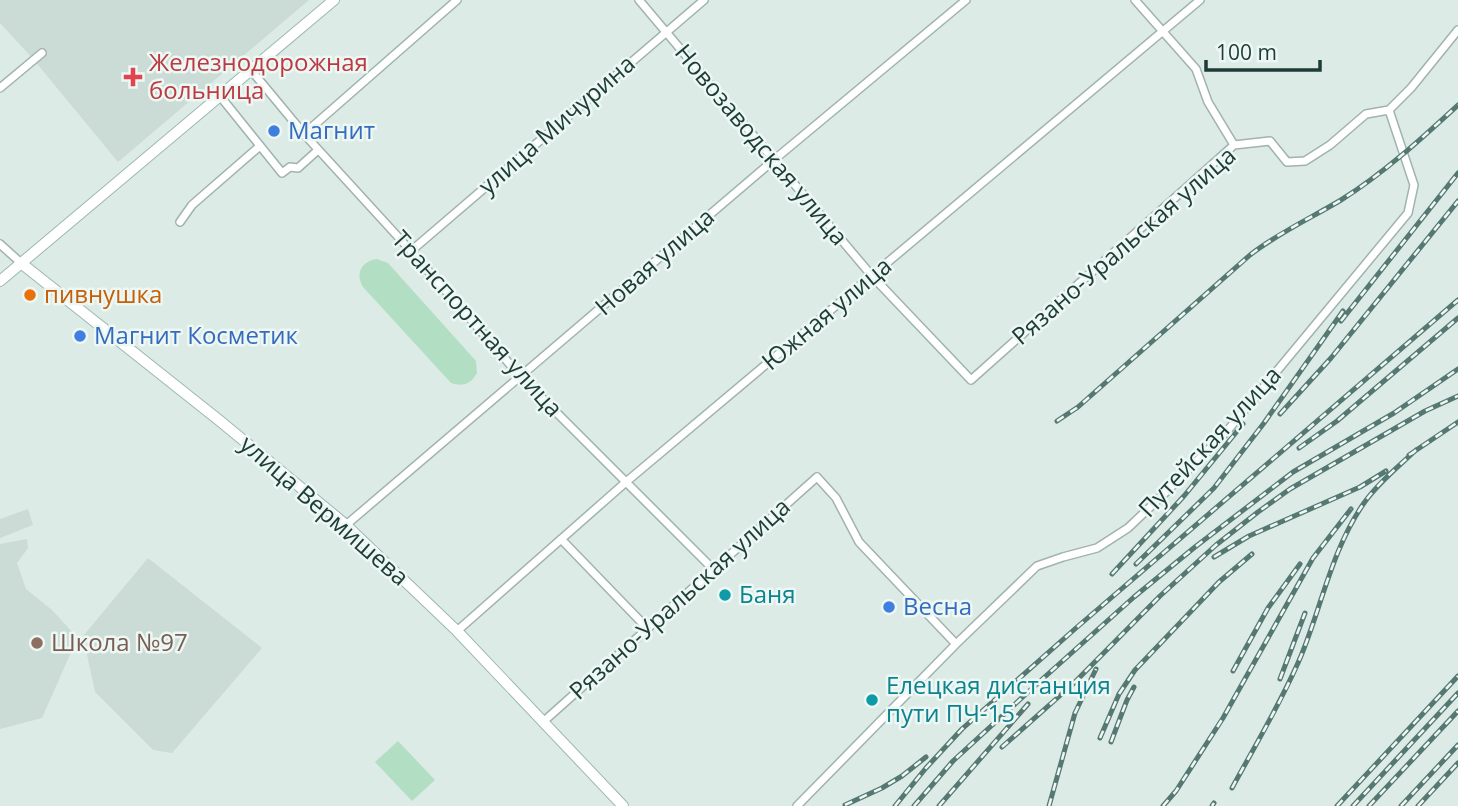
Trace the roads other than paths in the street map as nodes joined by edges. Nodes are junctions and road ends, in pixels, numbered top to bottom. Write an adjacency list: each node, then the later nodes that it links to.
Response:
1 (334, 0): 12 (street)
2 (457, 0): 16 (street)
3 (639, 0): 9 (street, Новозаводская улица)
4 (704, 0): 9 (street, улица Мичурина)
5 (966, 0): 20 (street, Новая улица)
6 (1135, 0): 10 (street)
7 (1200, 0): 10 (street, Южная улица)
8 (1458, 30): 15 (street)
9 (667, 32): 20 (street, Новозаводская улица); 23 (street, улица Мичурина)
10 (1163, 32): 17 (street); 25 (street, Южная улица)
11 (42, 53): 13 (street)
12 (251, 70): 14 (street); 16 (street, Транспортная улица)
13 (0, 88)
14 (220, 96): 18 (street); 24 (street)
15 (1389, 110): 17 (street, Рязано-Уральская улица); 35 (street, Путейская улица)
16 (304, 134): 19 (street, Транспортная улица)
17 (1234, 145): 28 (street, Рязано-Уральская улица)
18 (260, 146): 19 (street); 21 (street)
19 (318, 150): 23 (street, Транспортная улица)
20 (775, 159): 25 (street, Новозаводская улица); 27 (street, Новая улица)
21 (180, 222)
22 (0, 244): 24 (street, улица Вермишева)
23 (411, 251): 27 (street, Транспортная улица)
24 (21, 262): 26 (street); 30 (street, улица Вермишева)
25 (872, 276): 28 (street, Новозаводская улица); 29 (street, Южная улица)
26 (0, 281)
27 (521, 377): 29 (street, Транспортная улица); 30 (street, Новая улица)
28 (971, 380)
29 (626, 482): 31 (street, Южная улица); 32 (street, Транспортная улица)
30 (346, 525): 34 (street, улица Вермишева)
31 (561, 539): 33 (street); 34 (street, Южная улица)
32 (713, 570): 33 (street, Рязано-Уральская улица); 35 (street, Рязано-Уральская улица)
33 (647, 628): 36 (street, Рязано-Уральская улица)
34 (457, 631): 36 (street, улица Вермишева)
35 (956, 644): 38 (street, Путейская улица)
36 (544, 722): 37 (street, улица Вермишева)
37 (623, 806)
38 (797, 806)

